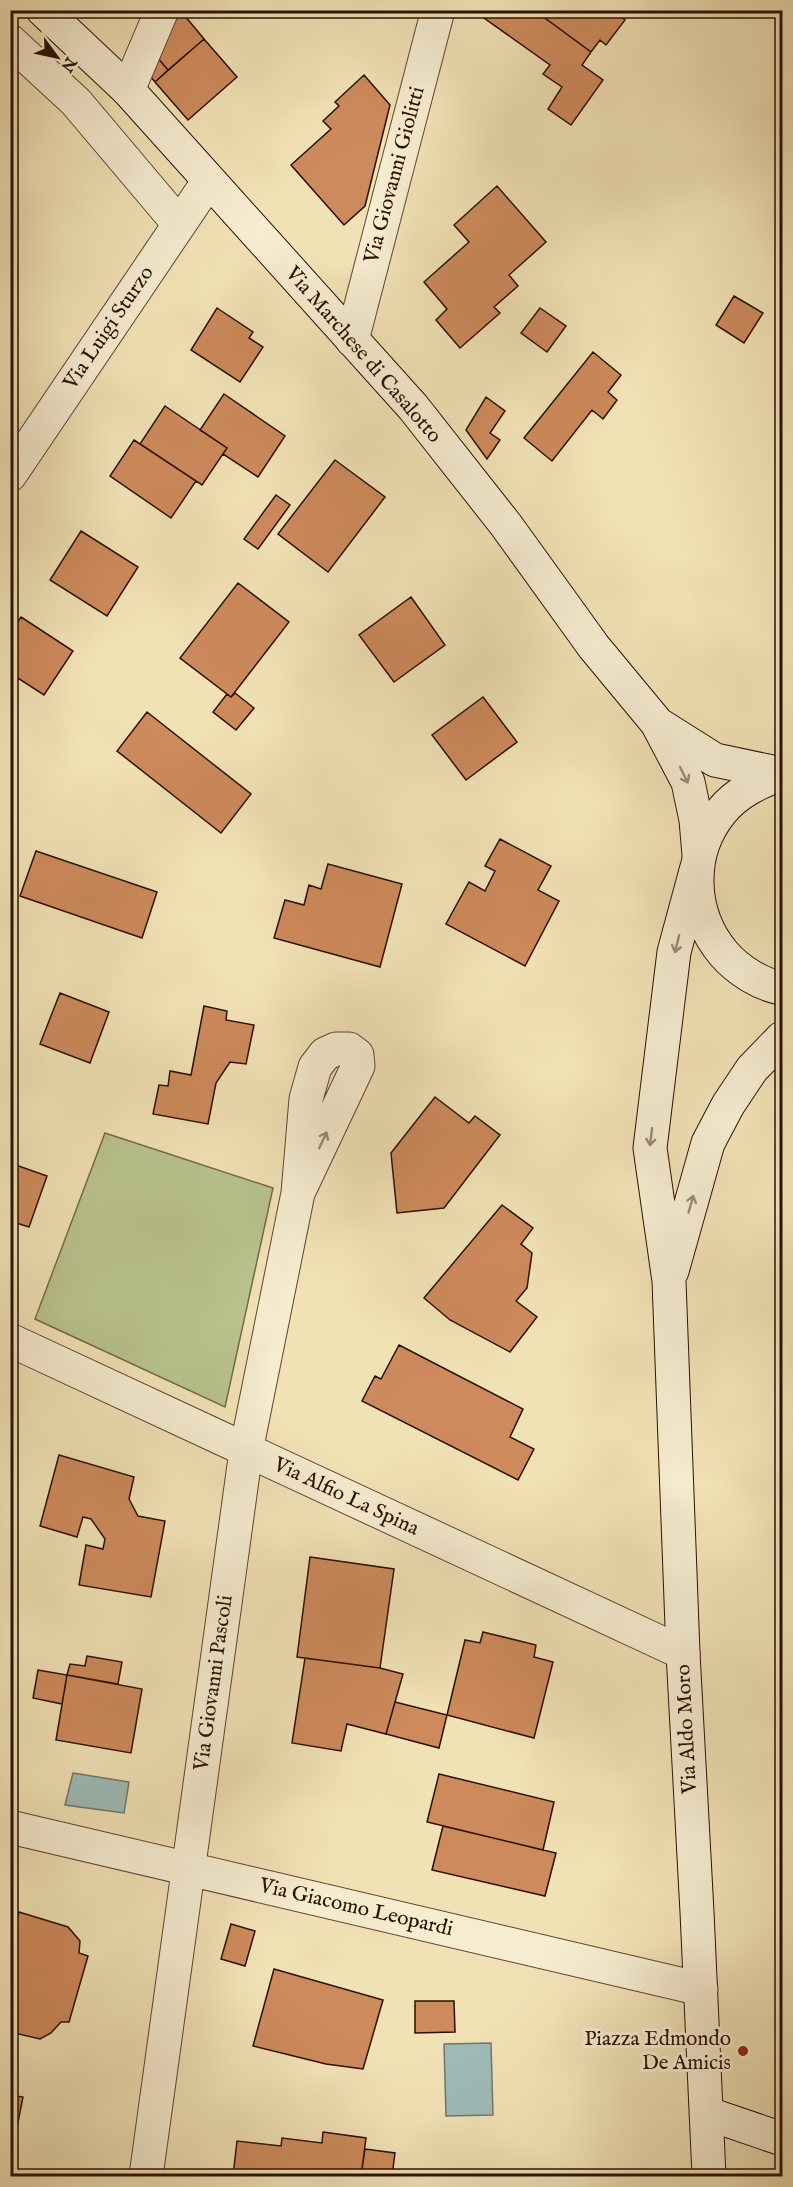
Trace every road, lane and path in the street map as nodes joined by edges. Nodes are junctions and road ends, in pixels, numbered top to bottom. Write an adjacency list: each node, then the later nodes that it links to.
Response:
1 (43, 10): 5 (street, Via Marchese di Casalotto)
2 (162, 10): 5 (street)
3 (438, 10): 8 (street, Via Giovanni Giolitti)
4 (10, 41): 7 (street)
5 (128, 90): 6 (street, Via Marchese di Casalotto)
6 (208, 182): 7 (street, Via Luigi Sturzo); 8 (street, Via Marchese di Casalotto)
7 (179, 224): 9 (street, Via Luigi Sturzo)
8 (352, 340): 10 (street, Via Marchese di Casalotto)
9 (10, 475)
10 (657, 723): 11 (street); 12 (street, one-way to 12)
11 (783, 774): 12 (street)
12 (698, 861): 13 (street); 16 (street, one-way to 16)
13 (783, 988)
14 (783, 1038): 16 (street, one-way to 14)
15 (298, 1193): 18 (street, Via Giovanni Pascoli)
16 (669, 1281): 19 (street, Via Aldo Moro)
17 (10, 1340): 18 (street, Via Alfio La Spina)
18 (246, 1451): 19 (street, Via Alfio La Spina); 21 (street, Via Giovanni Pascoli)
19 (682, 1653): 22 (street, Via Aldo Moro)
20 (10, 1827): 21 (street, Via Giacomo Leopardi)
21 (188, 1868): 22 (street, Via Giacomo Leopardi); 25 (street, Via Giovanni Pascoli)
22 (701, 1989): 23 (street, Via Aldo Moro)
23 (706, 2114): 24 (street); 26 (street, Via Aldo Moro)
24 (783, 2139)
25 (146, 2176)
26 (709, 2176)

